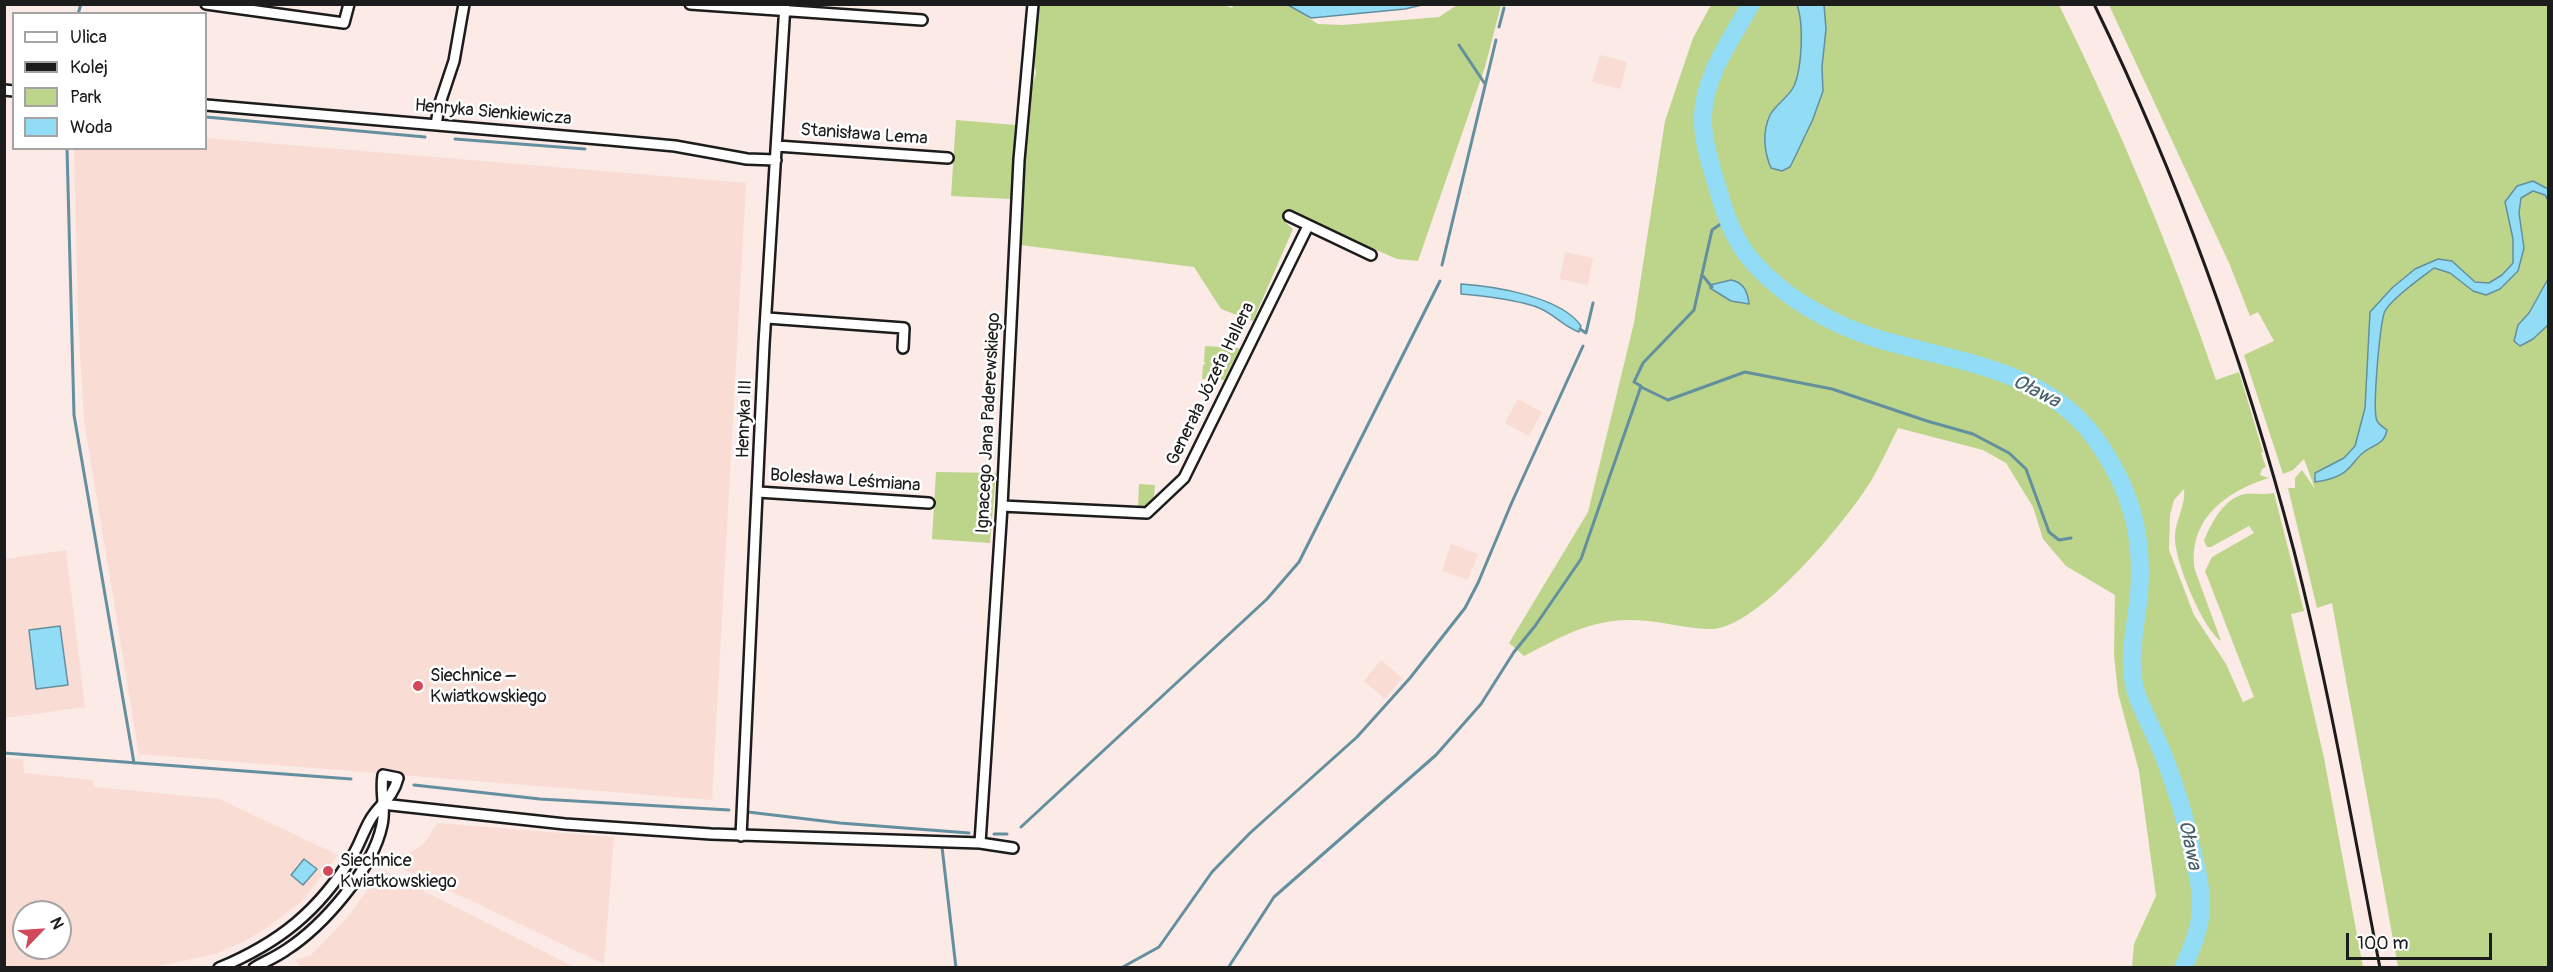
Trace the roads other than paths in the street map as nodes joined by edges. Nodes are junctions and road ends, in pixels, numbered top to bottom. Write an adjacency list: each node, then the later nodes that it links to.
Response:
1 (206, 4): 2 (street)
2 (349, 4)
3 (464, 4): 9 (street)
4 (690, 4): 6 (street)
5 (1033, 4): 20 (street, Ignacego Jana Paderewskiego)
6 (785, 8): 7 (street); 10 (street, Henryka III)
7 (922, 20)
8 (207, 105): 9 (street, Henryka Sienkiewicza)
9 (436, 125): 12 (street, Henryka Sienkiewicza)
10 (777, 146): 11 (street, Stanisława Lema); 12 (street, Henryka III)
11 (948, 158)
12 (776, 160): 16 (street, Henryka III)
13 (1289, 216): 14 (street)
14 (1308, 226): 15 (street); 20 (street, Generała Józefa Hallera)
15 (1371, 255)
16 (767, 318): 17 (street); 18 (street, Henryka III)
17 (903, 348)
18 (758, 492): 19 (street, Bolesława Leśmiana); 22 (street, Henryka III)
19 (929, 503)
20 (1002, 506): 23 (street, Ignacego Jana Paderewskiego)
21 (382, 804): 22 (street); 25 (street); 26 (street)
22 (741, 836): 23 (street)
23 (980, 843): 24 (street)
24 (1013, 848)
25 (219, 968)
26 (254, 968)

